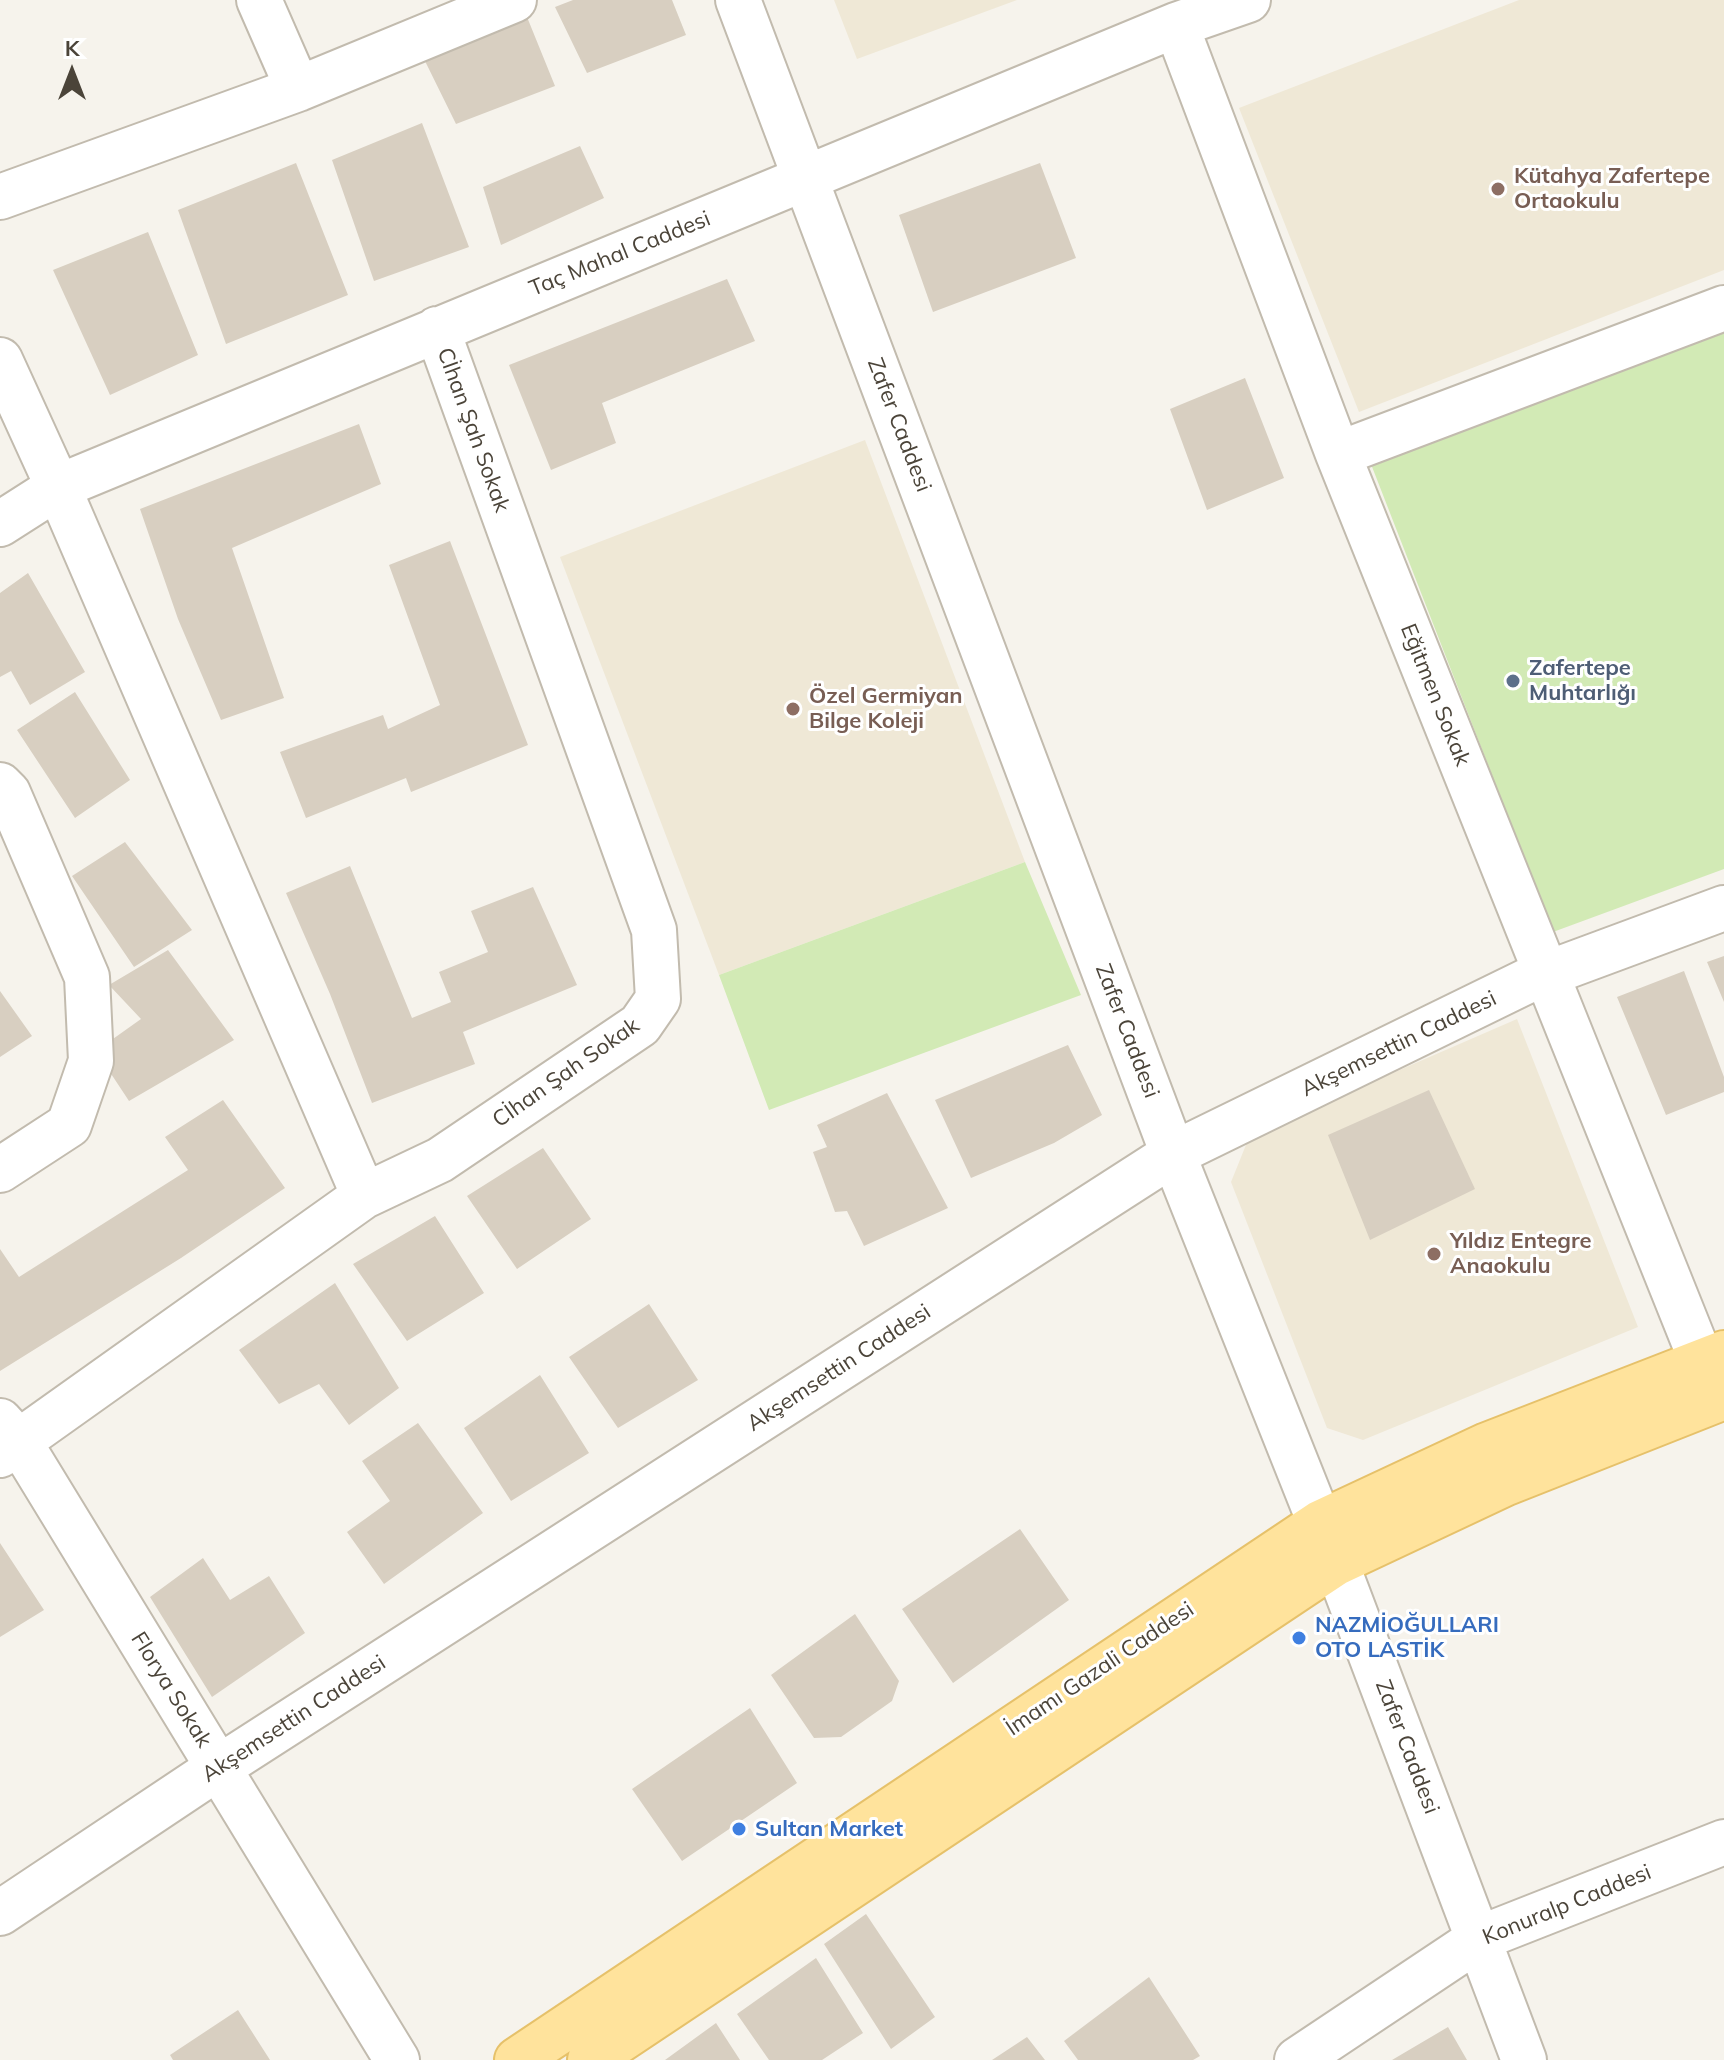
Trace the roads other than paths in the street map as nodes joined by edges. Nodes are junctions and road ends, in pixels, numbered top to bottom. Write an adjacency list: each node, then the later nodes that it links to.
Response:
1 (259, 0): 6 (street)
2 (514, 0): 6 (street)
3 (738, 0): 7 (street, Zafer Caddesi)
4 (1248, 0): 5 (street, Taç Mahal Caddesi)
5 (1176, 25): 7 (street, Taç Mahal Caddesi); 12 (street, Eğitmen Sokak)
6 (298, 89): 8 (street)
7 (806, 179): 10 (street, Taç Mahal Caddesi); 18 (street, Zafer Caddesi)
8 (0, 197)
9 (1724, 308): 12 (street)
10 (437, 329): 13 (street, Taç Mahal Caddesi); 20 (street, Cİhan Şah Sokak)
11 (0, 360): 13 (street)
12 (1338, 454): 17 (street, Eğitmen Sokak)
13 (58, 487): 14 (street, Taç Mahal Caddesi); 20 (street)
14 (0, 524)
15 (0, 785): 19 (street)
16 (1724, 908): 17 (street, Akşemsettin Caddesi)
17 (1547, 974): 18 (street, Akşemsettin Caddesi); 21 (street, Eğitmen Sokak)
18 (1173, 1154): 23 (street, Zafer Caddesi); 25 (street, Akşemsettin Caddesi)
19 (0, 1170)
20 (364, 1196): 22 (street, Cİhan Şah Sokak)
21 (1717, 1371): 23 (main road, İmamı Gazali Caddesi); 24 (main road, İmamı Gazali Caddesi)
22 (7, 1439): 25 (street, Florya Sokak)
23 (1320, 1523): 24 (street, Zafer Caddesi); 30 (main road, İmamı Gazali Caddesi)
24 (1336, 1563): 28 (street, Zafer Caddesi); 31 (main road, İmamı Gazali Caddesi)
25 (219, 1768): 27 (street, Akşemsettin Caddesi); 29 (street, Florya Sokak)
26 (1724, 1842): 28 (street, Konuralp Caddesi)
27 (0, 1913)
28 (1480, 1938): 32 (street, Konuralp Caddesi); 33 (street, Zafer Caddesi)
29 (397, 2060)
30 (517, 2060)
31 (590, 2060)
32 (1297, 2060)
33 (1524, 2060)

